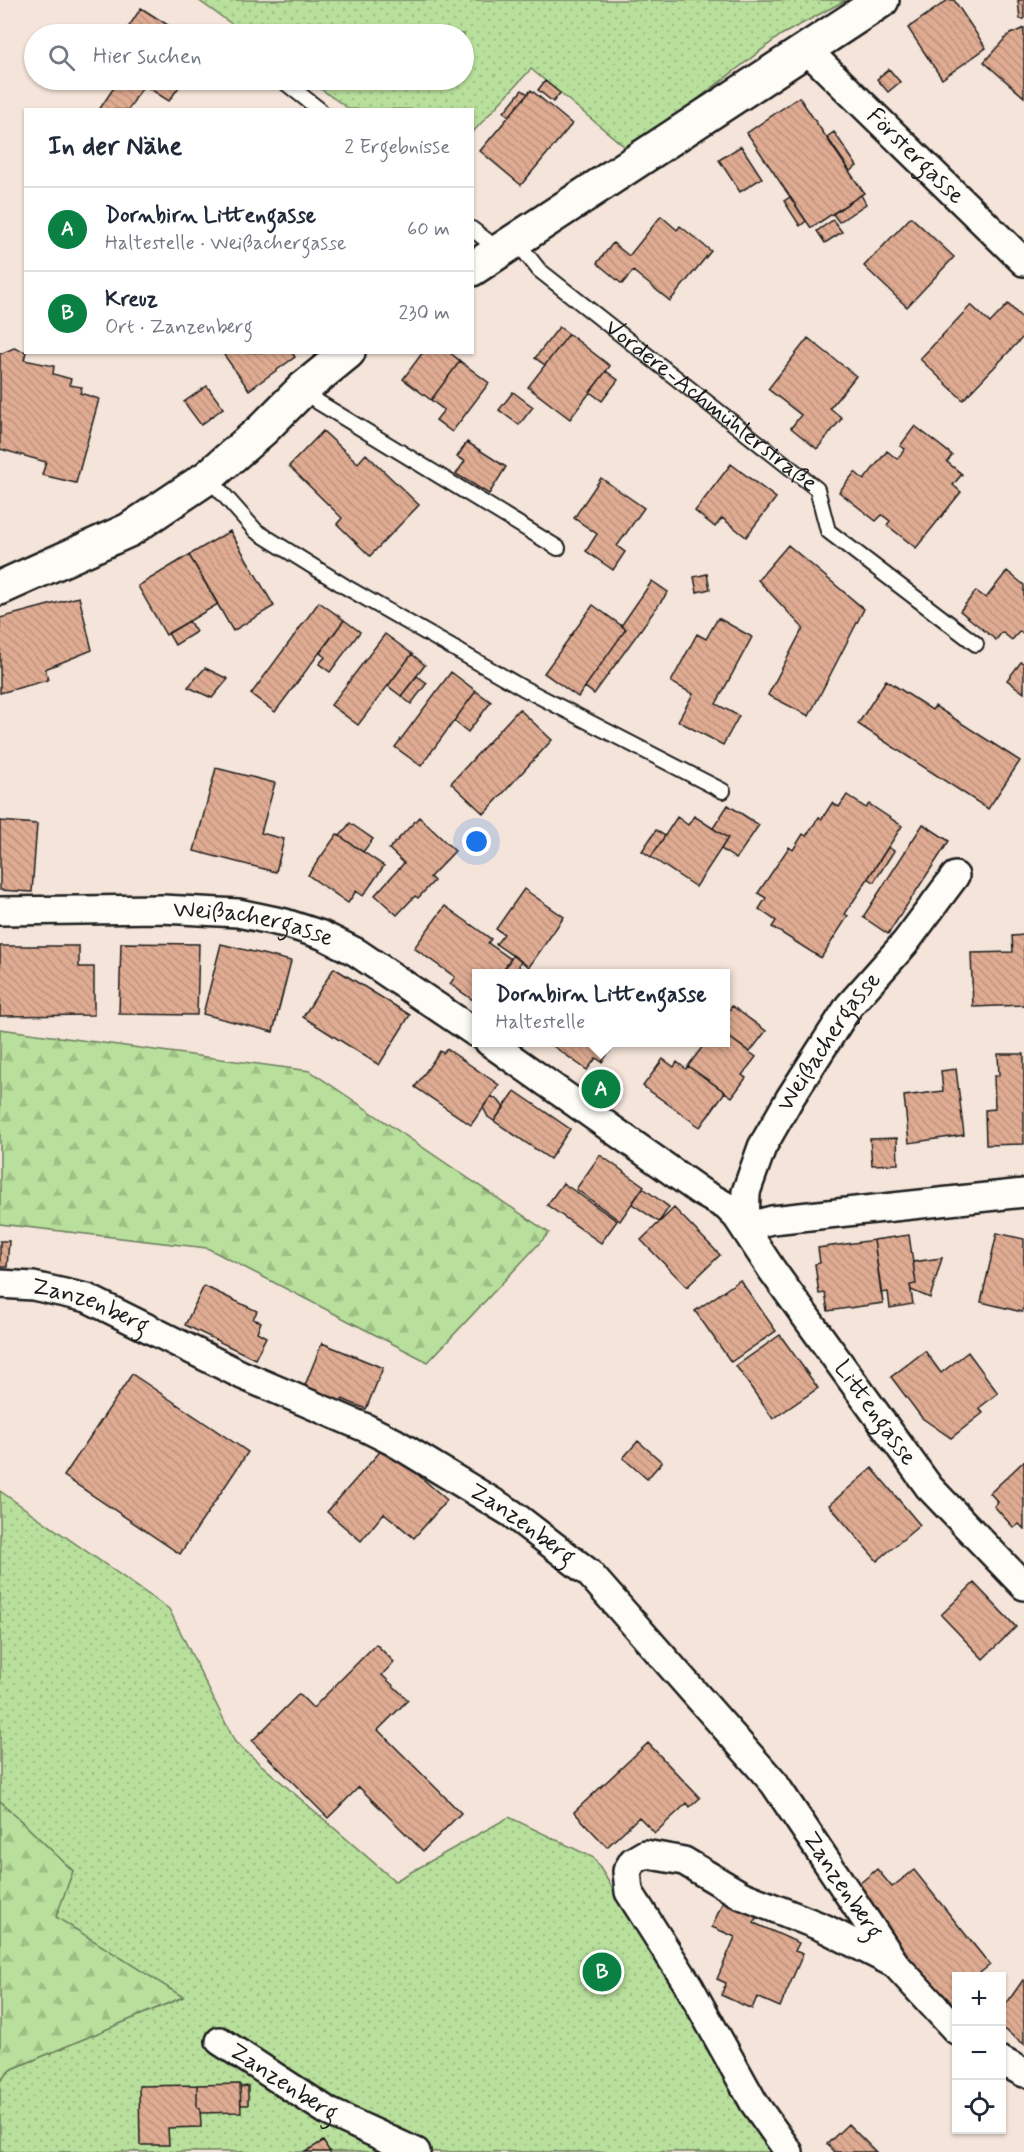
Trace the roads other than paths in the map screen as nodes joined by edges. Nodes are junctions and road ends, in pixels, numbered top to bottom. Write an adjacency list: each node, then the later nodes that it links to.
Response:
1 (882, 0): 2 (street)
2 (807, 50): 6 (street); 7 (street, Förstergasse)
3 (295, 90): 4 (lane)
4 (317, 108)
5 (474, 230): 6 (lane, Vordere-Achmühlerstraße)
6 (508, 246): 8 (street); 14 (lane, Vordere-Achmühlerstraße)
7 (1024, 262)
8 (474, 268)
9 (346, 354): 10 (street)
10 (304, 388): 11 (street); 12 (lane)
11 (208, 477): 13 (street); 15 (lane)
12 (558, 548)
13 (0, 588)
14 (976, 644)
15 (723, 791)
16 (955, 876): 21 (street, Weißachergasse)
17 (0, 911): 18 (street, Weißachergasse)
18 (472, 1031)
19 (496, 1047): 21 (street)
20 (1024, 1193): 21 (street)
21 (745, 1227): 23 (street, Littengasse)
22 (0, 1284): 24 (street, Zanzenberg)
23 (1024, 1586)
24 (896, 1965): 25 (street, Zanzenberg); 30 (street, Zanzenberg)
25 (953, 2026)
26 (220, 2042): 29 (street, Zanzenberg)
27 (1006, 2063): 28 (street)
28 (1024, 2073)
29 (416, 2152)
30 (789, 2152)

